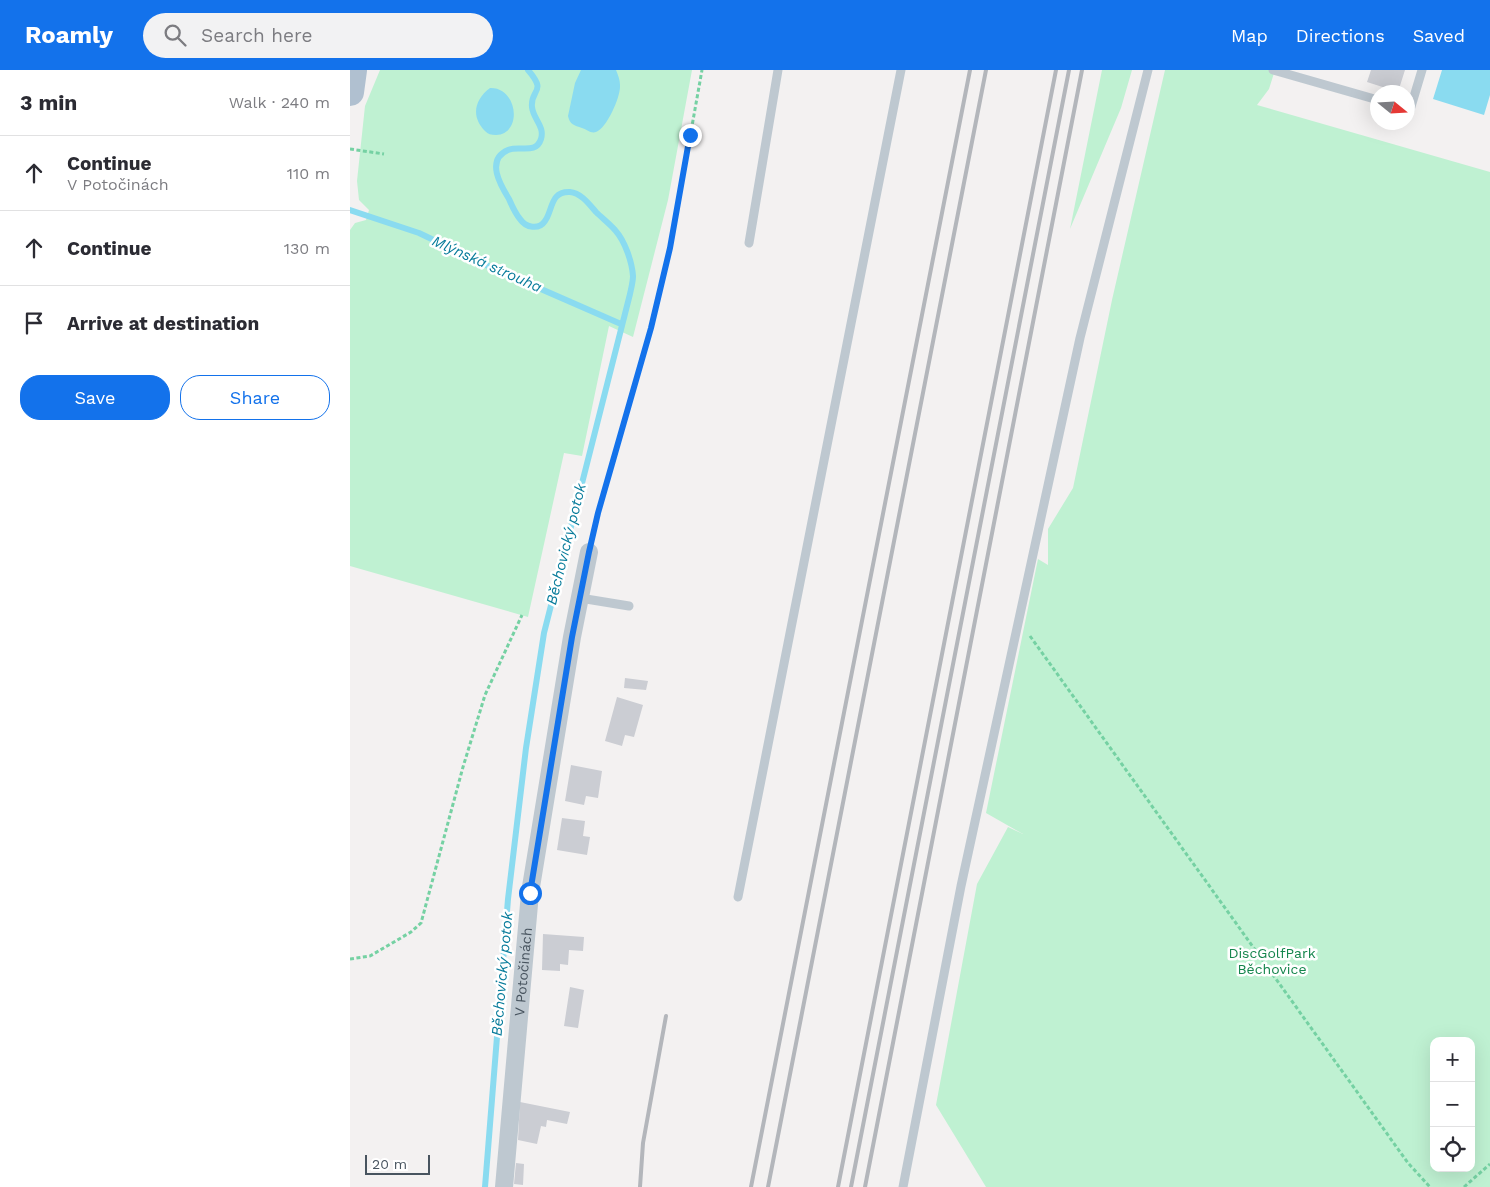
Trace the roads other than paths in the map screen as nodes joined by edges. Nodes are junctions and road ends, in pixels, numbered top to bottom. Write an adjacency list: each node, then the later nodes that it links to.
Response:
1 (353, 70): 7 (main road)
2 (778, 70): 10 (lane)
3 (901, 70): 14 (lane)
4 (1148, 70): 16 (lane)
5 (1273, 70): 9 (lane)
6 (1422, 70): 8 (lane)
7 (350, 92)
8 (1415, 93)
9 (1370, 98)
10 (749, 243)
11 (589, 552): 12 (street, V Potočinách)
12 (580, 598): 13 (lane); 15 (street, V Potočinách)
13 (629, 606)
14 (738, 897)
15 (504, 1187)
16 (903, 1187)

